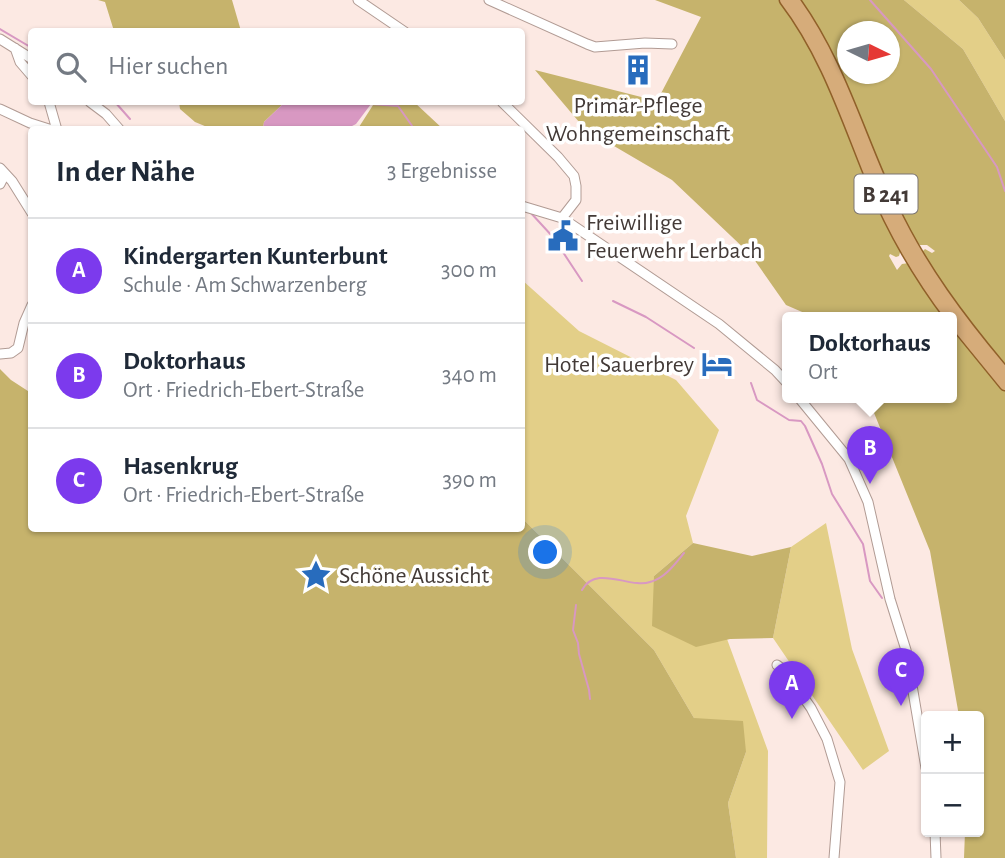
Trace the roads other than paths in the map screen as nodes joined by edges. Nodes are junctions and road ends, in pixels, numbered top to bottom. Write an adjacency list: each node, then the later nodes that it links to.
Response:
1 (362, 0): 5 (street)
2 (489, 0): 7 (street)
3 (785, 0): 23 (main road, B 241)
4 (794, 0): 24 (main road, B 241)
5 (400, 28)
6 (0, 39): 8 (street)
7 (672, 44)
8 (15, 48): 9 (street); 10 (street)
9 (28, 56)
10 (28, 71)
11 (50, 105): 16 (street)
12 (94, 105): 17 (street)
13 (505, 105): 22 (street)
14 (0, 109): 15 (street)
15 (41, 126)
16 (54, 126)
17 (116, 126)
18 (3, 171): 19 (street); 20 (street)
19 (0, 184)
20 (28, 207)
21 (525, 207): 22 (street)
22 (562, 218): 30 (street)
23 (946, 312)
24 (955, 312)
25 (28, 314): 28 (street)
26 (957, 314): 29 (main road, B 241)
27 (957, 326): 31 (main road, B 241)
28 (0, 354)
29 (1005, 373)
30 (782, 378)
31 (1005, 385)
32 (803, 403): 34 (street)
33 (777, 664): 36 (street)
34 (921, 738)
35 (935, 837): 37 (street)
36 (834, 858)
37 (936, 858)

